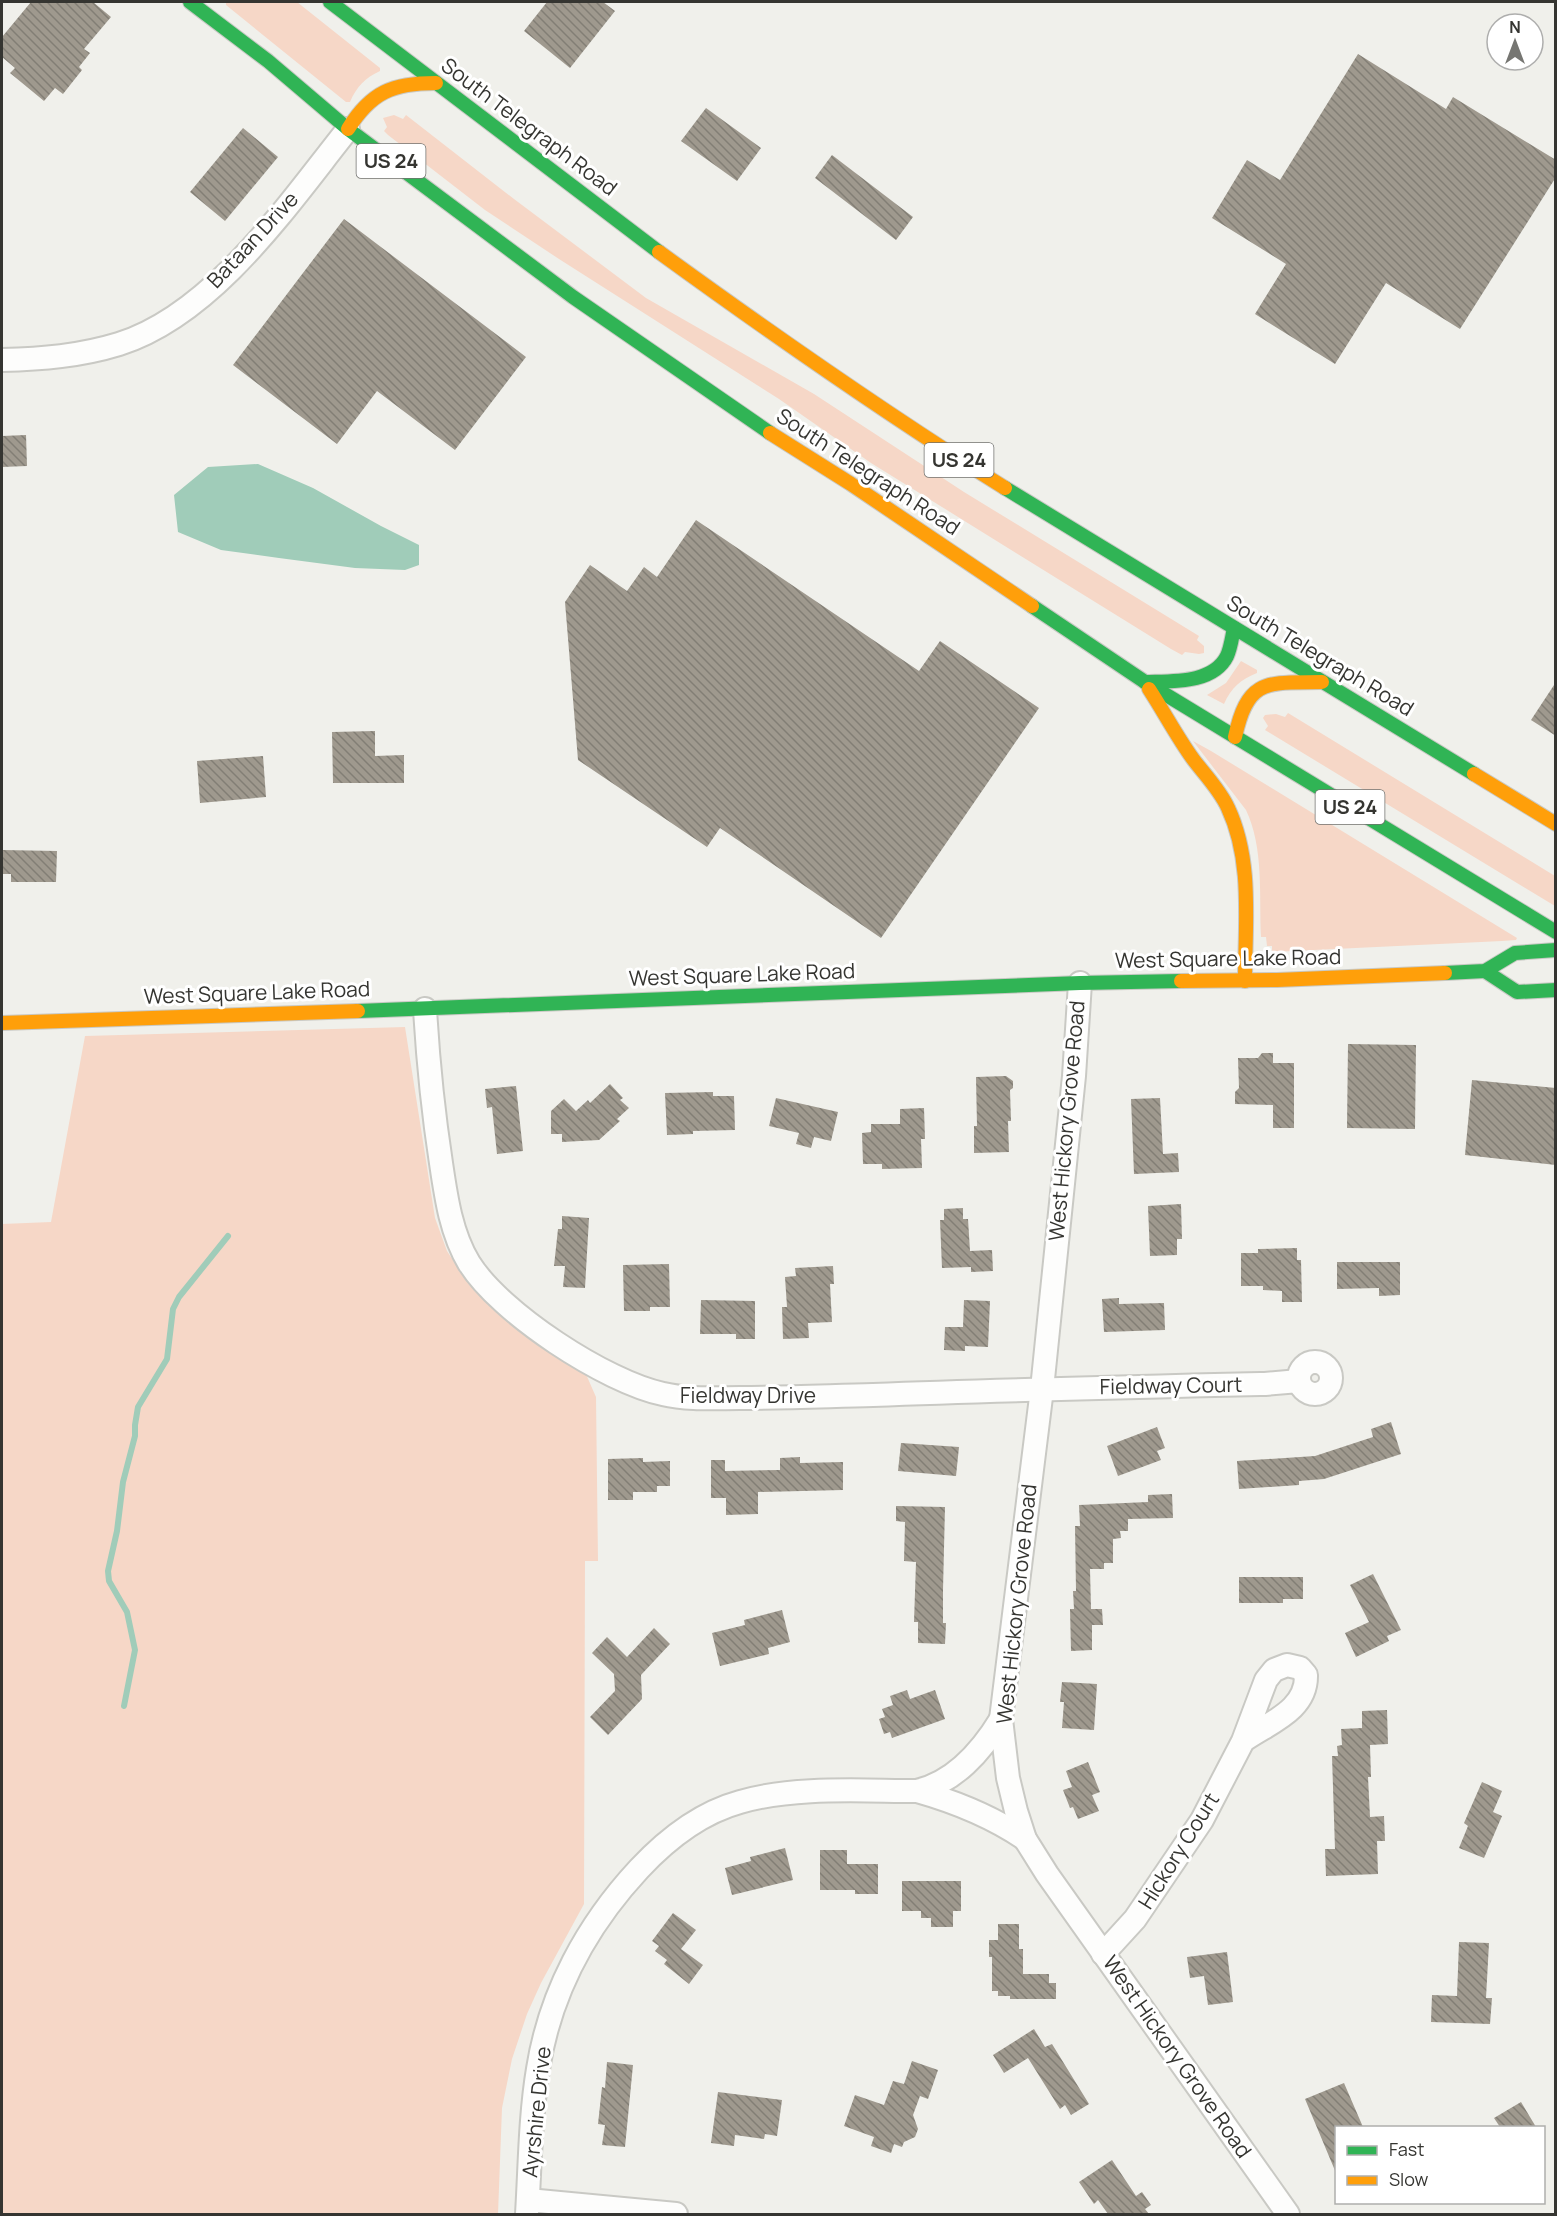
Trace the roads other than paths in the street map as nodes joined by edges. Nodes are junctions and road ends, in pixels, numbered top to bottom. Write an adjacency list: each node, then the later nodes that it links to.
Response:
1 (190, 2): 4 (main road, South Telegraph Road / US 24)
2 (330, 2): 3 (main road, South Telegraph Road / US 24)
3 (436, 82): 4 (main road); 6 (main road, South Telegraph Road / US 24)
4 (348, 129): 5 (street, Bataan Drive); 7 (main road, South Telegraph Road / US 24)
5 (2, 360)
6 (1234, 628): 7 (main road); 8 (main road, South Telegraph Road / US 24)
7 (1145, 682): 9 (main road, South Telegraph Road / US 24); 14 (main road)
8 (1322, 682): 9 (main road); 10 (main road, South Telegraph Road / US 24)
9 (1234, 737): 11 (main road, South Telegraph Road / US 24)
10 (1556, 824)
11 (1556, 932)
12 (1556, 950): 13 (main road, West Square Lake Road)
13 (1485, 971): 14 (main road, West Square Lake Road); 16 (main road)
14 (1245, 981): 15 (main road, West Square Lake Road)
15 (1080, 983): 17 (main road, West Square Lake Road); 20 (street, West Hickory Grove Road)
16 (1556, 990)
17 (425, 1009): 18 (main road, West Square Lake Road); 20 (street, Fieldway Drive)
18 (2, 1023)
19 (1299, 1381): 20 (street, Fieldway Court)
20 (1042, 1389): 21 (street, West Hickory Grove Road)
21 (1001, 1719): 23 (street, Ayrshire Drive); 24 (street, West Hickory Grove Road)
22 (1243, 1741): 25 (street, Hickory Court)
23 (917, 1791): 24 (street, Ayrshire Drive); 26 (street, Ayrshire Drive)
24 (1025, 1839): 25 (street, West Hickory Grove Road)
25 (1103, 1954): 28 (street, West Hickory Grove Road)
26 (527, 2207): 27 (street)
27 (676, 2214)
28 (1288, 2214)

